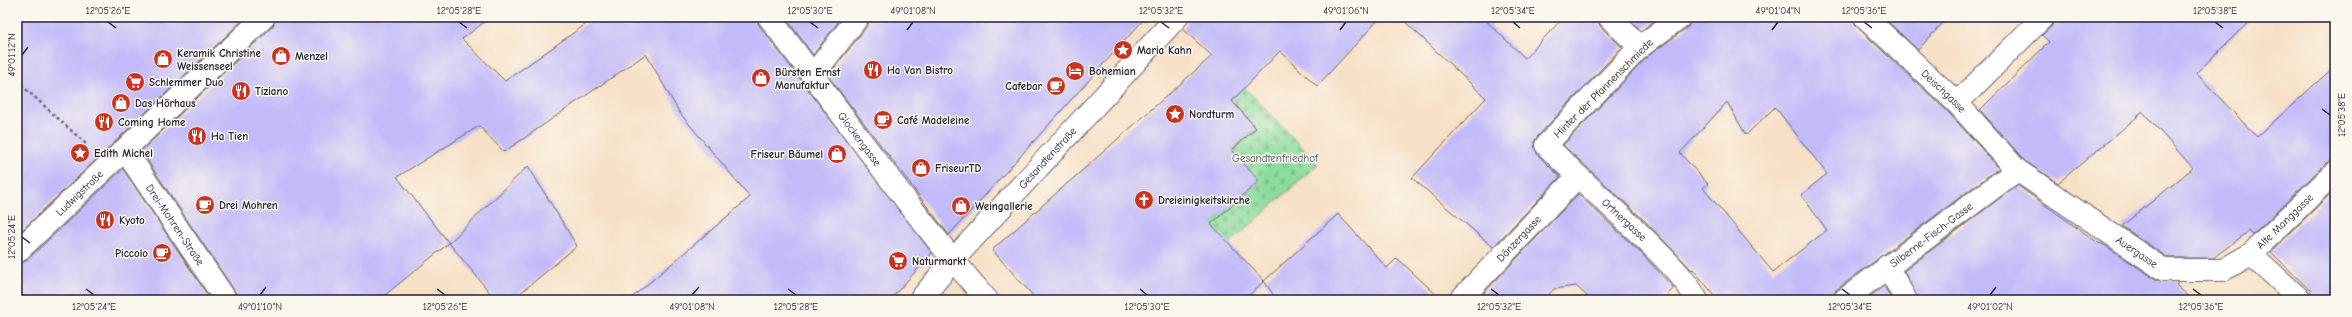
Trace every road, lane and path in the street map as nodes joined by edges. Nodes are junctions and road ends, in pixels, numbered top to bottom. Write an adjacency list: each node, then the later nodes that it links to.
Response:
1 (264, 17): 14 (street, Ludwigstraße)
2 (769, 17): 10 (street, Glockengasse)
3 (858, 17): 10 (street)
4 (1176, 17): 20 (street, Gesandtenstraße)
5 (1609, 17): 9 (street)
6 (1680, 17): 9 (street, Hinter der Pfannenschmiede)
7 (1865, 17): 12 (street, Deischgasse)
8 (2043, 17): 12 (street)
9 (1640, 47): 13 (street, Hinter der Pfannenschmiede)
10 (813, 75): 20 (street, Glockengasse)
11 (17, 81): 14 (path)
12 (1957, 103): 15 (street, Deischgasse)
13 (1546, 145): 17 (street, Ortnergasse)
14 (117, 157): 18 (street, Ludwigstraße); 22 (street, Drei-Mohren-Straße)
15 (2017, 170): 19 (street, Auergasse); 21 (street, Silberne-Fisch-Gasse)
16 (2335, 172): 19 (street, Alte Manggasse)
17 (1577, 177): 25 (street, Dänzergasse); 26 (street, Ortnergasse)
18 (17, 252)
19 (2251, 254): 29 (street)
20 (953, 260): 23 (street, Gesandtenstraße); 24 (street, Glockengasse)
21 (1887, 266): 27 (street, Silberne-Fisch-Gasse); 28 (street)
22 (226, 300)
23 (920, 300)
24 (987, 300)
25 (1460, 300)
26 (1697, 300)
27 (1844, 300)
28 (1906, 300)
29 (2301, 300)

